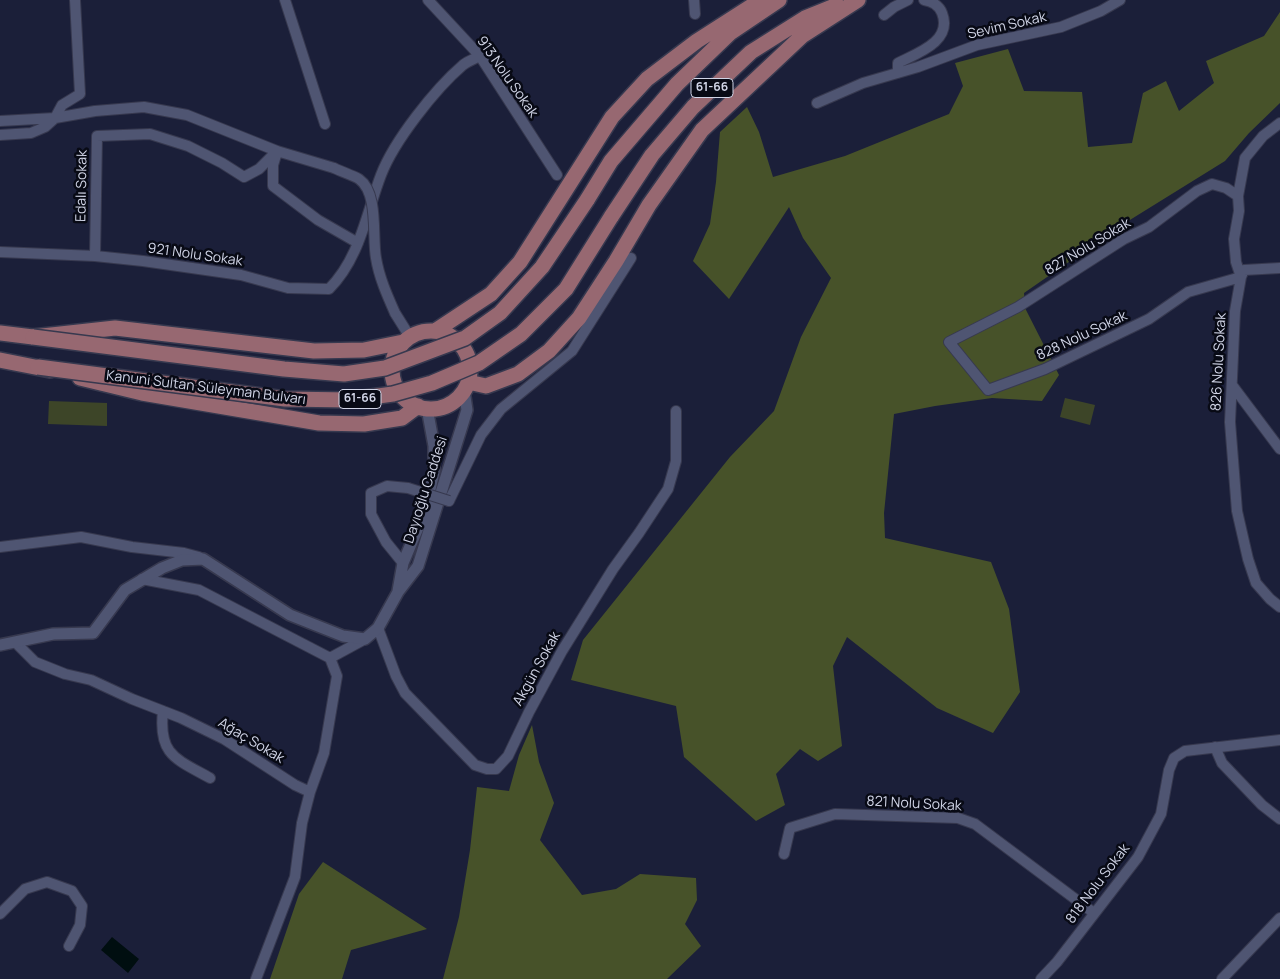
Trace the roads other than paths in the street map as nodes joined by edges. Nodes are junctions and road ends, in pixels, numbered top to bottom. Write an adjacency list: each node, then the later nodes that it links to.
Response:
1 (75, 0): 17 (street)
2 (285, 0): 20 (street)
3 (428, 0): 14 (street, 913 Nolu Sokak)
4 (694, 0): 12 (street)
5 (761, 0): 31 (main road, 61-66)
6 (779, 0): 33 (main road, Kanuni Sultan Süleyman Bulvarı / 61-66, bridge)
7 (849, 0): 37 (main road, Kanuni Sultan Süleyman Bulvarı / 61-66, bridge)
8 (858, 0): 39 (main road, 61-66)
9 (908, 0): 13 (street)
10 (924, 0): 15 (street)
11 (1120, 0): 15 (street, Sevim Sokak)
12 (695, 14)
13 (884, 15)
14 (480, 56): 23 (street, 913 Nolu Sokak); 25 (street)
15 (898, 73): 16 (street, Sevim Sokak)
16 (817, 103)
17 (55, 118): 18 (street); 21 (street); 22 (street)
18 (0, 121)
19 (1280, 123): 24 (street, 826 Nolu Sokak)
20 (325, 124)
21 (0, 136)
22 (277, 151): 25 (street); 27 (street, Edalı Sokak); 34 (street, bridge)
23 (557, 176)
24 (1238, 196): 30 (street, 826 Nolu Sokak); 35 (street, 827 Nolu Sokak)
25 (358, 243): 27 (street, 921 Nolu Sokak)
26 (0, 252): 27 (street, 921 Nolu Sokak)
27 (95, 256)
28 (631, 258): 45 (street, bridge)
29 (1280, 268): 30 (street)
30 (1241, 277): 35 (street, 828 Nolu Sokak); 38 (street, 826 Nolu Sokak)
31 (435, 331): 34 (main road, 61-66); 39 (main road)
32 (0, 333): 33 (main road, Kanuni Sultan Süleyman Bulvarı / 61-66)
33 (33, 337): 34 (main road, 61-66)
34 (406, 340): 40 (main road, 61-66)
35 (949, 342)
36 (0, 360): 37 (main road, Kanuni Sultan Süleyman Bulvarı / 61-66)
37 (38, 368): 40 (main road, 61-66)
38 (1232, 385): 42 (street); 48 (street, 826 Nolu Sokak)
39 (466, 386): 40 (main road, 61-66); 47 (street, Dayıoğlu Caddesi)
40 (422, 407): 45 (street, Dayıoğlu Caddesi)
41 (676, 411): 49 (street, Akgün Sokak)
42 (1280, 448)
43 (0, 547): 44 (street)
44 (203, 559): 46 (street); 50 (street)
45 (403, 563): 47 (street, Dayıoğlu Caddesi)
46 (142, 579): 51 (street); 53 (street)
47 (398, 592): 49 (street, Dayıoğlu Caddesi)
48 (1280, 607)
49 (378, 628): 50 (street, Dayıoğlu Caddesi)
50 (366, 638): 53 (street)
51 (15, 642): 52 (street); 54 (street, Ağaç Sokak)
52 (0, 645)
53 (330, 658): 58 (street)
54 (163, 711): 57 (street); 58 (street, Ağaç Sokak)
55 (1280, 740): 56 (street, 818 Nolu Sokak)
56 (1215, 747): 59 (street); 61 (street, 818 Nolu Sokak)
57 (210, 778)
58 (310, 792): 65 (street)
59 (1280, 820)
60 (784, 854): 61 (street, 821 Nolu Sokak)
61 (1094, 913): 66 (street, 818 Nolu Sokak)
62 (0, 914): 64 (street)
63 (1280, 918): 67 (street)
64 (69, 946)
65 (256, 979)
66 (1041, 979)
67 (1222, 979)

